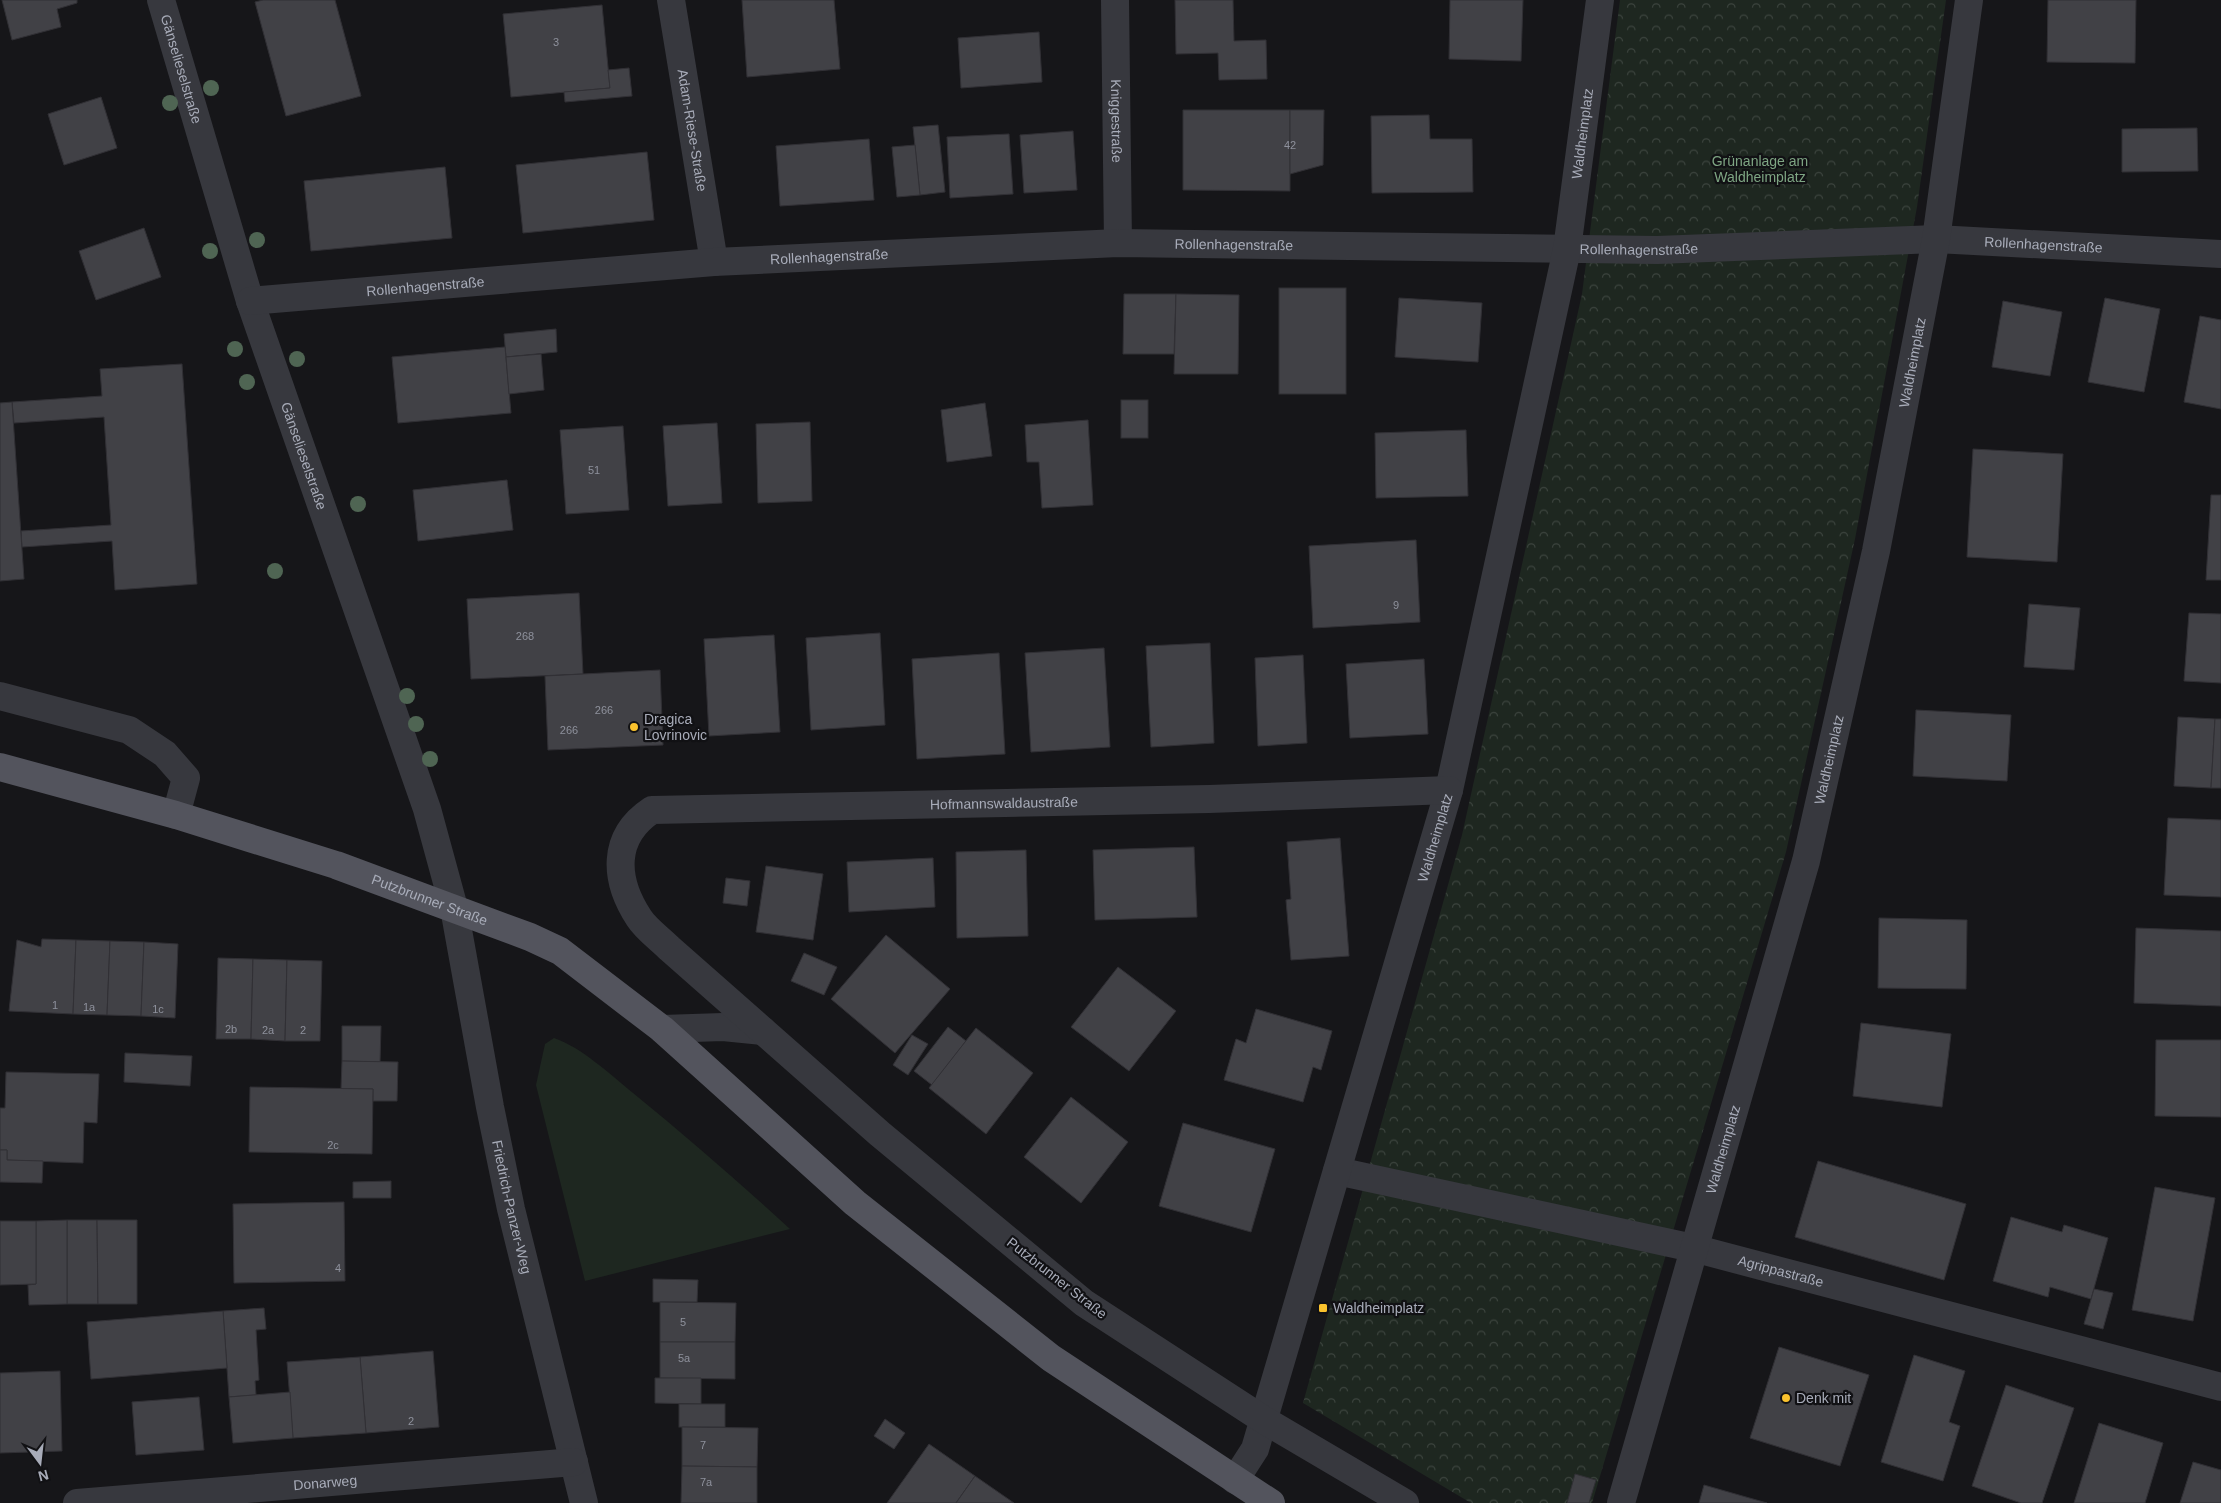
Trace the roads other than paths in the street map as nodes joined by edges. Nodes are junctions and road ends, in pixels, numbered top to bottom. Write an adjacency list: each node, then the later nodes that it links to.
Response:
1 (161, 0): 11 (street, Gänselieselstraße)
2 (672, 0): 10 (street, Adam-Riese-Straße)
3 (1115, 0): 7 (street, Kniggestraße)
4 (1600, 0): 8 (street, Waldheimplatz)
5 (1969, 0): 6 (street, Waldheimplatz)
6 (1936, 239): 8 (street, Rollenhagenstraße); 9 (street, Rollenhagenstraße); 21 (street, Waldheimplatz)
7 (1118, 243): 8 (street, Rollenhagenstraße); 10 (street, Rollenhagenstraße)
8 (1567, 250): 14 (street, Waldheimplatz)
9 (2221, 254)
10 (714, 262): 11 (street, Rollenhagenstraße)
11 (250, 301): 17 (street, Gänselieselstraße)
12 (0, 696): 15 (street)
13 (0, 767): 15 (main road, Putzbrunner Straße)
14 (1450, 790): 16 (street, Hofmannswaldaustraße); 20 (street, Waldheimplatz)
15 (176, 815): 17 (main road, Putzbrunner Straße)
16 (626, 891): 19 (street, Putzbrunner Straße)
17 (454, 908): 18 (main road, Putzbrunner Straße); 24 (street, Friedrich-Panzer-Weg)
18 (662, 1029): 19 (street); 25 (main road, Putzbrunner Straße)
19 (762, 1031): 23 (street, Putzbrunner Straße)
20 (1337, 1171): 21 (street, Agrippastraße); 23 (street, Waldheimplatz)
21 (1693, 1248): 22 (street, Agrippastraße); 30 (street, Waldheimplatz)
22 (2221, 1387)
23 (1264, 1420): 25 (street, Waldheimplatz); 29 (street, Putzbrunner Straße)
24 (574, 1462): 26 (street, Donarweg); 27 (street, Friedrich-Panzer-Weg)
25 (1235, 1480): 28 (main road, Putzbrunner Straße)
26 (77, 1503)
27 (584, 1503)
28 (1271, 1503)
29 (1404, 1503)
30 (1621, 1503)

